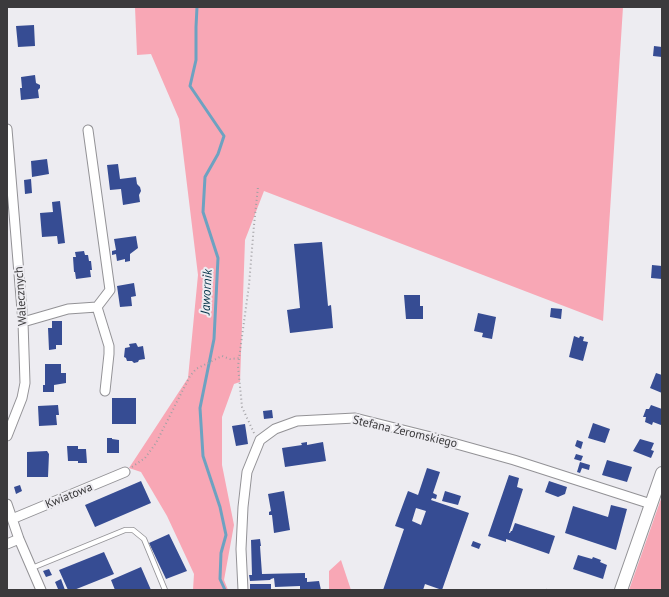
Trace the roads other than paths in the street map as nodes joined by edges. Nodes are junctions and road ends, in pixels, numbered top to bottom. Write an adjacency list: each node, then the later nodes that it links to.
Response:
1 (7, 129): 4 (street, Walecznych)
2 (88, 130): 3 (street)
3 (97, 307): 4 (street); 5 (street)
4 (23, 322): 6 (street, Walecznych)
5 (105, 391)
6 (7, 436)
7 (125, 472): 11 (street, Kwiatowa)
8 (662, 473): 10 (street)
9 (7, 504): 11 (street)
10 (651, 504): 17 (street, Stefana Żeromskiego); 18 (street)
11 (12, 519): 12 (street)
12 (19, 539): 13 (street); 14 (street)
13 (7, 544)
14 (32, 568): 15 (street); 16 (lane)
15 (41, 590)
16 (165, 590)
17 (244, 590)
18 (621, 590)

